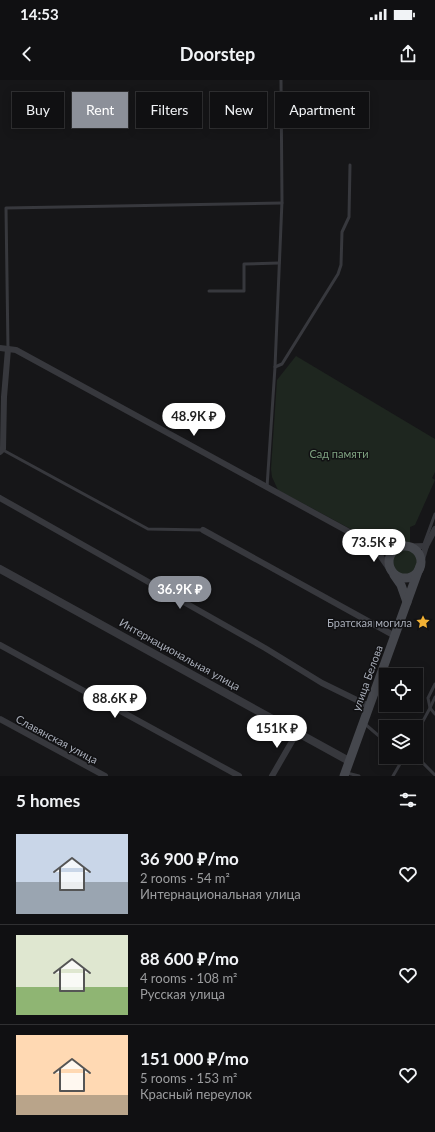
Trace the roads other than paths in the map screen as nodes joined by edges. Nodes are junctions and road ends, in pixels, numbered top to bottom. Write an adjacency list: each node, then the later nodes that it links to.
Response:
1 (281, 80): 3 (lane)
2 (350, 166): 8 (lane)
3 (282, 203): 4 (lane); 7 (lane)
4 (279, 264): 5 (lane); 8 (lane)
5 (209, 291)
6 (0, 348): 7 (street)
7 (8, 349): 9 (street); 10 (street)
8 (275, 367): 10 (lane)
9 (1, 450): 14 (lane)
10 (267, 487): 15 (street)
11 (0, 498): 26 (street)
12 (435, 514): 17 (lane)
13 (435, 529): 17 (street)
14 (203, 530): 22 (street)
15 (372, 545): 16 (street); 20 (street)
16 (403, 546): 17 (street); 18 (main road); 20 (main road)
17 (425, 546): 18 (street)
18 (420, 566): 20 (main road); 21 (main road, улица Белова)
19 (0, 569): 32 (street, Интернациональная улица)
20 (390, 570): 21 (main road)
21 (407, 602): 22 (main road, улица Белова)
22 (395, 636): 26 (main road, улица Белова)
23 (0, 645): 40 (street)
24 (435, 684): 27 (lane)
25 (435, 697): 27 (lane)
26 (369, 706): 31 (main road, улица Белова)
27 (430, 708): 28 (lane); 30 (lane)
28 (435, 714)
29 (0, 719): 39 (street, Славянская улица)
30 (423, 721)
31 (363, 722): 33 (lane); 34 (main road, улица Белова)
32 (298, 731): 34 (street, Интернациональная улица); 41 (street)
33 (379, 736)
34 (349, 761): 37 (main road, улица Белова)
35 (423, 763): 38 (lane)
36 (400, 764): 43 (lane)
37 (344, 774): 42 (lane)
38 (435, 775)
39 (105, 776)
40 (239, 776)
41 (272, 776)
42 (359, 776)
43 (393, 776)

